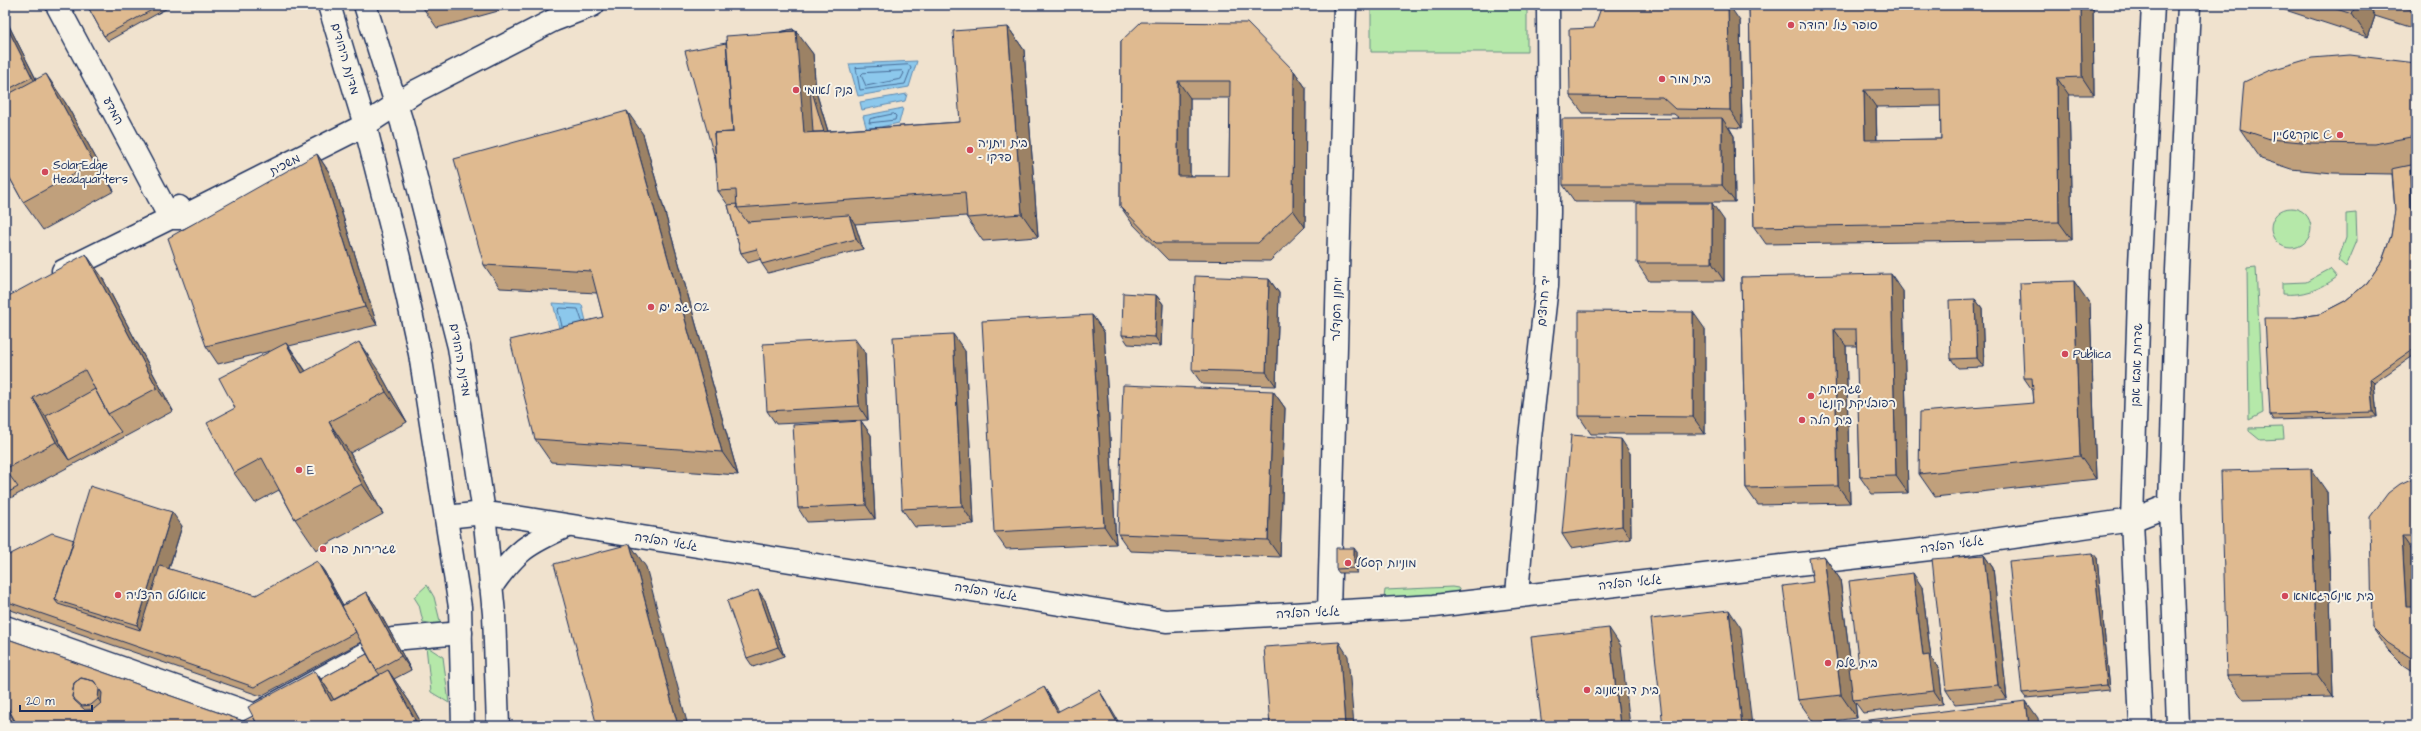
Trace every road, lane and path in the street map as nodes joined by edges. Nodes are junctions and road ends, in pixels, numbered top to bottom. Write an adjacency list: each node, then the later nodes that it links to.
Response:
1 (57, 5): 11 (street, המדע)
2 (330, 5): 10 (street, מדינת היהודים)
3 (365, 5): 9 (street, מדינת היהודים)
4 (592, 5): 9 (street, משכית)
5 (1345, 5): 20 (street, יוחנן הסנדלר)
6 (1548, 5): 19 (street, יד חרוצים)
7 (2153, 5): 16 (street, שדרות אבא אבן)
8 (2189, 5): 13 (street)
9 (396, 102): 10 (street, משכית); 14 (street, מדינת היהודים)
10 (363, 120): 11 (street, משכית); 15 (street, מדינת היהודים)
11 (170, 218): 12 (street, משכית)
12 (48, 279)
13 (2170, 505): 16 (street, גלגלי הפלדה); 26 (street)
14 (484, 513): 15 (street, גלגלי הפלדה); 17 (street, גלגלי הפלדה); 18 (street, מדינת היהודים)
15 (446, 517): 22 (street, מדינת היהודים)
16 (2132, 520): 19 (street, גלגלי הפלדה); 23 (street, שדרות אבא אבן)
17 (567, 526): 18 (street); 20 (street, גלגלי הפלדה)
18 (491, 587): 25 (street, מדינת היהודים)
19 (1517, 595): 20 (street, גלגלי הפלדה)
20 (1329, 612)
21 (5, 627): 22 (street)
22 (461, 633): 24 (street, מדינת היהודים)
23 (2144, 725)
24 (463, 726)
25 (498, 726)
26 (2178, 726)

